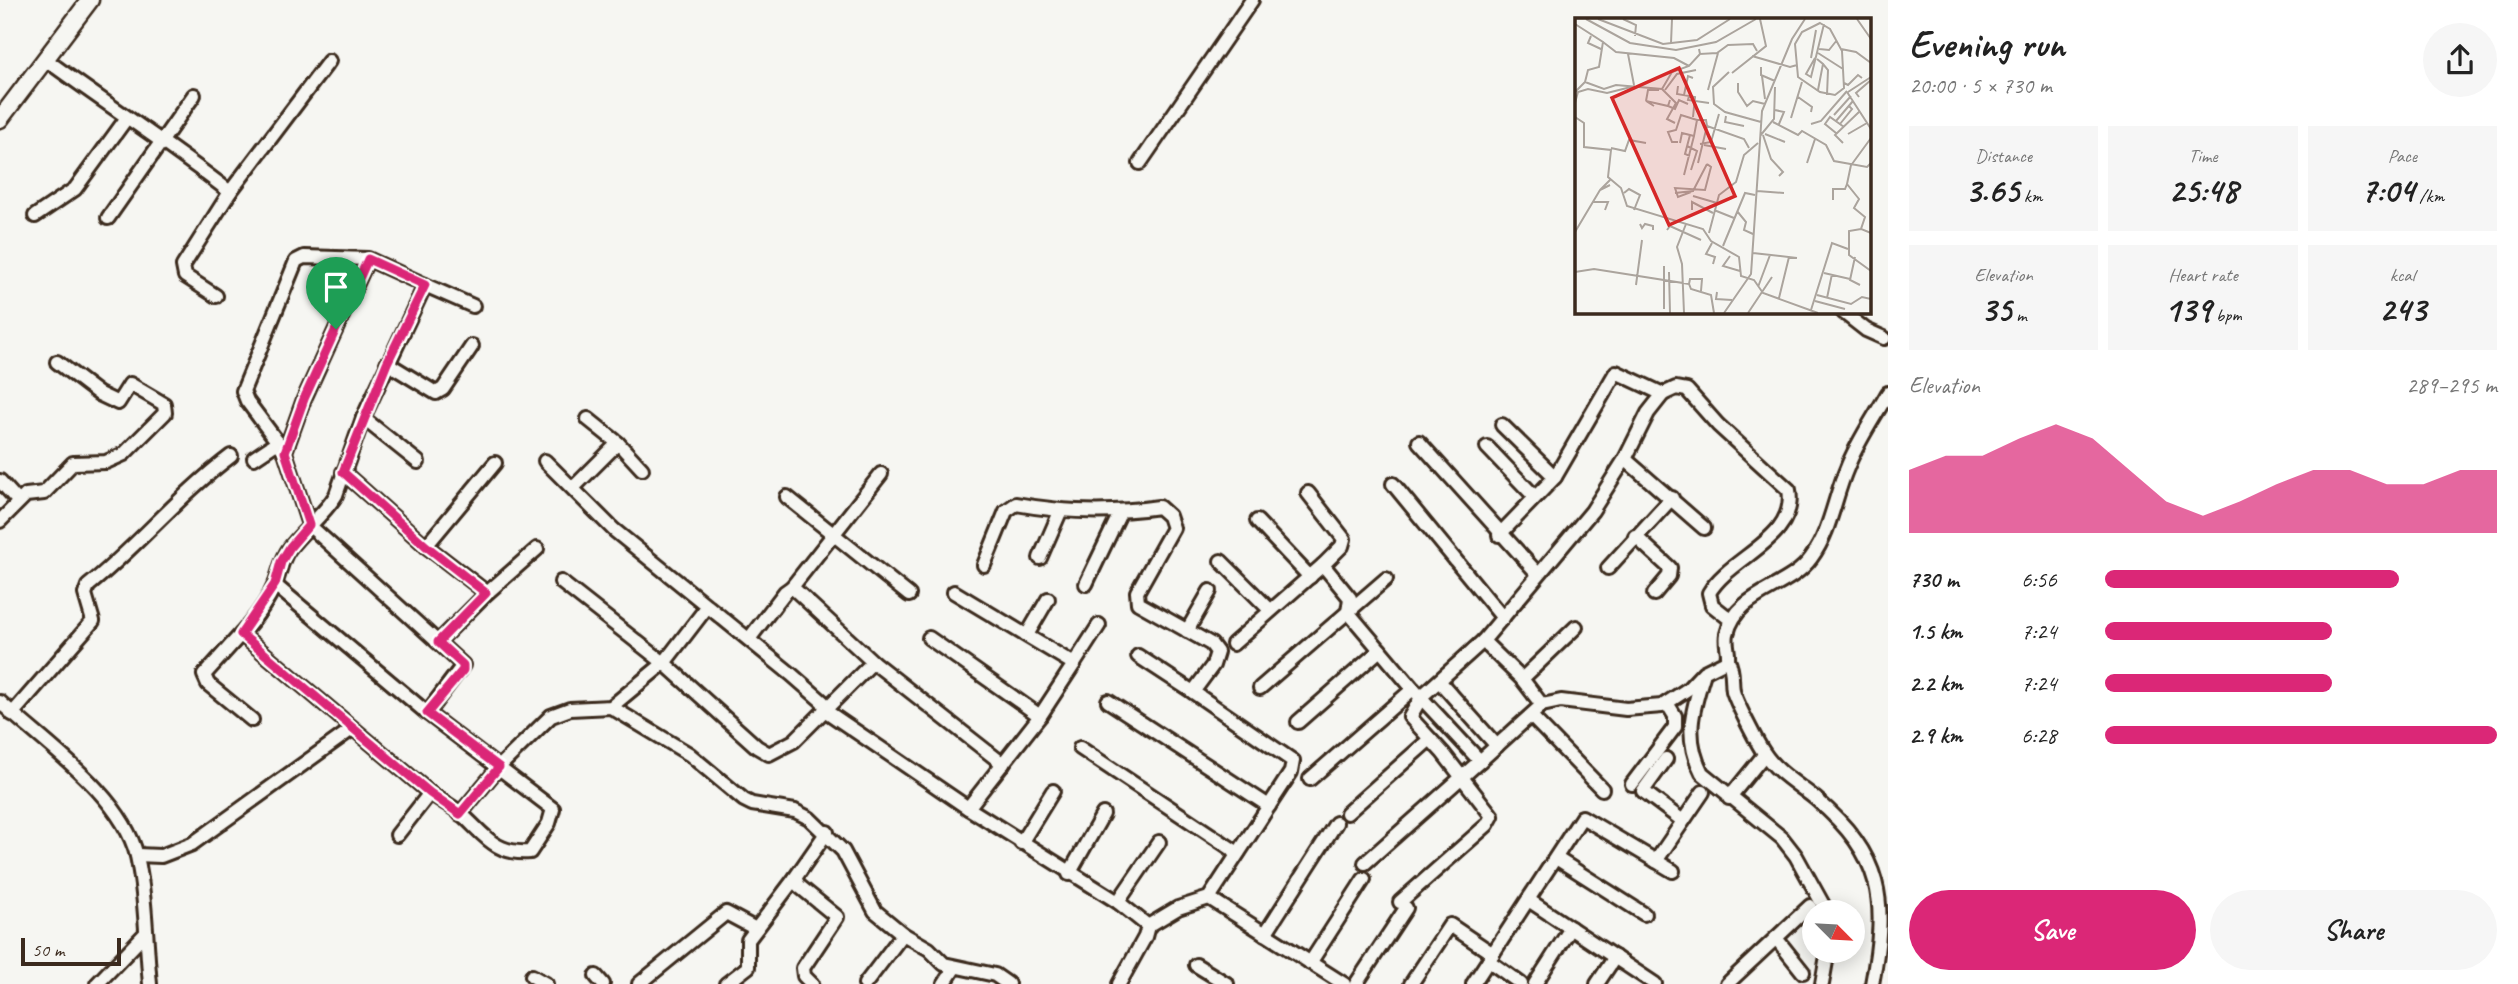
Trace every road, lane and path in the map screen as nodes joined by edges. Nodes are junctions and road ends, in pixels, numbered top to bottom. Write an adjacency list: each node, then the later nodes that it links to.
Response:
1 (90, 0): 3 (street)
2 (1252, 0): 9 (street)
3 (45, 58): 6 (street); 7 (street)
4 (329, 61): 10 (street)
5 (194, 95): 8 (street)
6 (0, 119)
7 (126, 119): 8 (street); 11 (street)
8 (163, 140): 10 (street); 12 (street)
9 (1140, 163)
10 (230, 192): 15 (street)
11 (35, 216)
12 (108, 218)
13 (368, 259): 14 (street); 29 (street); 29 (street)
14 (425, 285): 16 (street); 21 (street)
15 (216, 296)
16 (473, 306)
17 (1844, 313): 18 (street)
18 (1887, 334)
19 (472, 346): 21 (street)
20 (57, 362): 48 (street)
21 (387, 363): 24 (street)
22 (1888, 393): 82 (street)
23 (1662, 394): 33 (street); 40 (street); 82 (street)
24 (363, 418): 35 (street); 38 (street)
25 (588, 419): 28 (street)
26 (1502, 425): 40 (street)
27 (1419, 442): 56 (street)
28 (618, 443): 37 (street); 43 (street)
29 (282, 447): 31 (street); 53 (street)
30 (1487, 447): 46 (street)
31 (259, 455)
32 (231, 456): 112 (street)
33 (1625, 459): 47 (street); 65 (street)
34 (545, 461): 43 (street)
35 (418, 462)
36 (495, 463): 58 (street)
37 (642, 469)
38 (343, 472): 53 (street); 58 (street)
39 (881, 474): 55 (street)
40 (1555, 477): 46 (street)
41 (0, 481): 48 (street)
42 (1393, 484): 81 (street)
43 (574, 488): 78 (street)
44 (1308, 493): 63 (street)
45 (787, 497): 55 (street)
46 (1535, 497): 56 (street)
47 (1672, 498): 54 (street); 57 (street)
48 (18, 501): 52 (street)
49 (1060, 512): 50 (street); 60 (street); 62 (street)
50 (1120, 513): 70 (street); 85 (street)
51 (1257, 521): 66 (street)
52 (0, 522)
53 (309, 525): 69 (street); 91 (street)
54 (1704, 528)
55 (833, 533): 71 (street); 76 (street)
56 (1499, 535): 65 (street)
57 (1635, 536): 64 (street); 75 (street)
58 (426, 546): 74 (street)
59 (537, 549): 74 (street)
60 (1040, 558)
61 (1221, 561): 79 (street)
62 (984, 565)
63 (1323, 565): 66 (street); 80 (street)
64 (1608, 568)
65 (1538, 574): 81 (street)
66 (1310, 576): 79 (street)
67 (1386, 579): 80 (street)
68 (561, 582): 97 (street)
69 (275, 584): 86 (street); 111 (street)
70 (1086, 584)
71 (792, 586): 89 (street); 96 (street)
72 (1210, 591): 85 (street)
73 (954, 592): 87 (street)
74 (486, 593): 91 (street)
75 (1654, 594)
76 (909, 595)
77 (1048, 600): 87 (street)
78 (707, 607): 89 (street); 97 (street)
79 (1270, 610): 92 (street)
80 (1348, 612): 93 (street); 102 (street)
81 (1503, 618): 90 (street)
82 (1731, 621): 95 (street)
83 (1099, 625): 98 (street)
84 (1576, 627): 100 (street)
85 (1187, 631): 103 (street)
86 (241, 634): 115 (street); 117 (street)
87 (1027, 635): 98 (street)
88 (929, 638): 113 (street)
89 (748, 639): 110 (street)
90 (1483, 641): 100 (street); 101 (street)
91 (438, 642): 111 (street)
92 (1233, 644)
93 (1380, 649): 104 (street); 116 (street)
94 (1138, 656): 103 (street)
95 (1728, 660): 99 (street); 121 (street)
96 (873, 662): 110 (street); 124 (street)
97 (664, 663): 109 (street); 110 (street)
98 (1074, 664): 113 (street)
99 (1704, 672): 107 (street); 133 (street)
100 (1522, 679): 108 (street)
101 (1440, 682): 104 (street); 119 (street)
102 (1259, 688)
103 (1193, 692): 134 (street)
104 (1418, 693): 118 (street); 123 (street); 127 (street)
105 (1108, 701): 134 (street)
106 (0, 702): 112 (street)
107 (1667, 703): 108 (street); 128 (street)
108 (1542, 705): 114 (street)
109 (611, 707): 125 (street); 141 (street)
110 (826, 711): 135 (street)
111 (427, 713): 125 (street)
112 (12, 714): 146 (street)
113 (1040, 716): 124 (street)
114 (1531, 716): 119 (street); 129 (street)
115 (252, 720)
116 (1298, 722)
117 (352, 729): 132 (street); 146 (street)
118 (1430, 739): 126 (street); 136 (street)
119 (1497, 746): 123 (street)
120 (1080, 748): 145 (street)
121 (1764, 755): 133 (street); 197 (street)
122 (1666, 759): 139 (street)
123 (1480, 761): 126 (street)
124 (1003, 764): 135 (street)
125 (499, 767): 137 (street); 137 (street)
126 (1460, 778): 149 (street); 188 (street)
127 (1310, 779)
128 (1632, 784)
129 (1602, 789)
130 (1053, 791): 144 (street)
131 (1703, 792): 139 (street)
132 (430, 793): 137 (street); 142 (street)
133 (1729, 798): 155 (street)
134 (1269, 806): 145 (street)
135 (968, 808): 144 (street)
136 (1347, 813)
137 (460, 814)
138 (1103, 814): 151 (street)
139 (1683, 821): 148 (street)
140 (1336, 823): 165 (street)
141 (827, 832): 152 (street); 164 (street)
142 (397, 835)
143 (1159, 842): 157 (street)
144 (1021, 843): 151 (street)
145 (1238, 853): 154 (street)
146 (137, 855): 163 (street)
147 (1556, 858): 148 (street); 156 (street); 158 (street)
148 (1656, 861): 150 (street)
149 (1365, 863)
150 (1673, 871)
151 (1069, 874): 157 (street)
152 (795, 878): 162 (street); 181 (street)
153 (1364, 879): 169 (street)
154 (1209, 898): 160 (street); 165 (street)
155 (1820, 900)
156 (1530, 901): 161 (street); 168 (street)
157 (1118, 902): 160 (street)
158 (1644, 914)
159 (1802, 914): 166 (street)
160 (1148, 926): 185 (street)
161 (1571, 928): 167 (street); 192 (street)
162 (756, 929): 179 (street); 180 (street)
163 (145, 934): 176 (street); 177 (street)
164 (903, 934): 172 (street); 182 (street)
165 (1265, 934): 169 (street)
166 (1776, 938): 173 (street); 175 (street)
167 (1615, 957): 193 (street); 194 (street)
168 (1491, 958): 189 (street); 190 (street); 191 (street)
169 (1310, 963): 187 (street)
170 (1826, 963): 196 (street)
171 (1196, 965): 186 (street)
172 (955, 967): 183 (street); 184 (street)
173 (1803, 972)
174 (532, 976): 178 (street)
175 (1742, 979): 195 (street)
176 (97, 984)
177 (149, 984)
178 (546, 984)
179 (639, 984)
180 (726, 984)
181 (812, 984)
182 (865, 984)
183 (944, 984)
184 (1008, 984)
185 (1119, 984)
186 (1227, 984)
187 (1344, 984)
188 (1356, 984)
189 (1411, 984)
190 (1473, 984)
191 (1521, 984)
192 (1535, 984)
193 (1597, 984)
194 (1655, 984)
195 (1727, 984)
196 (1822, 984)
197 (1872, 984)

